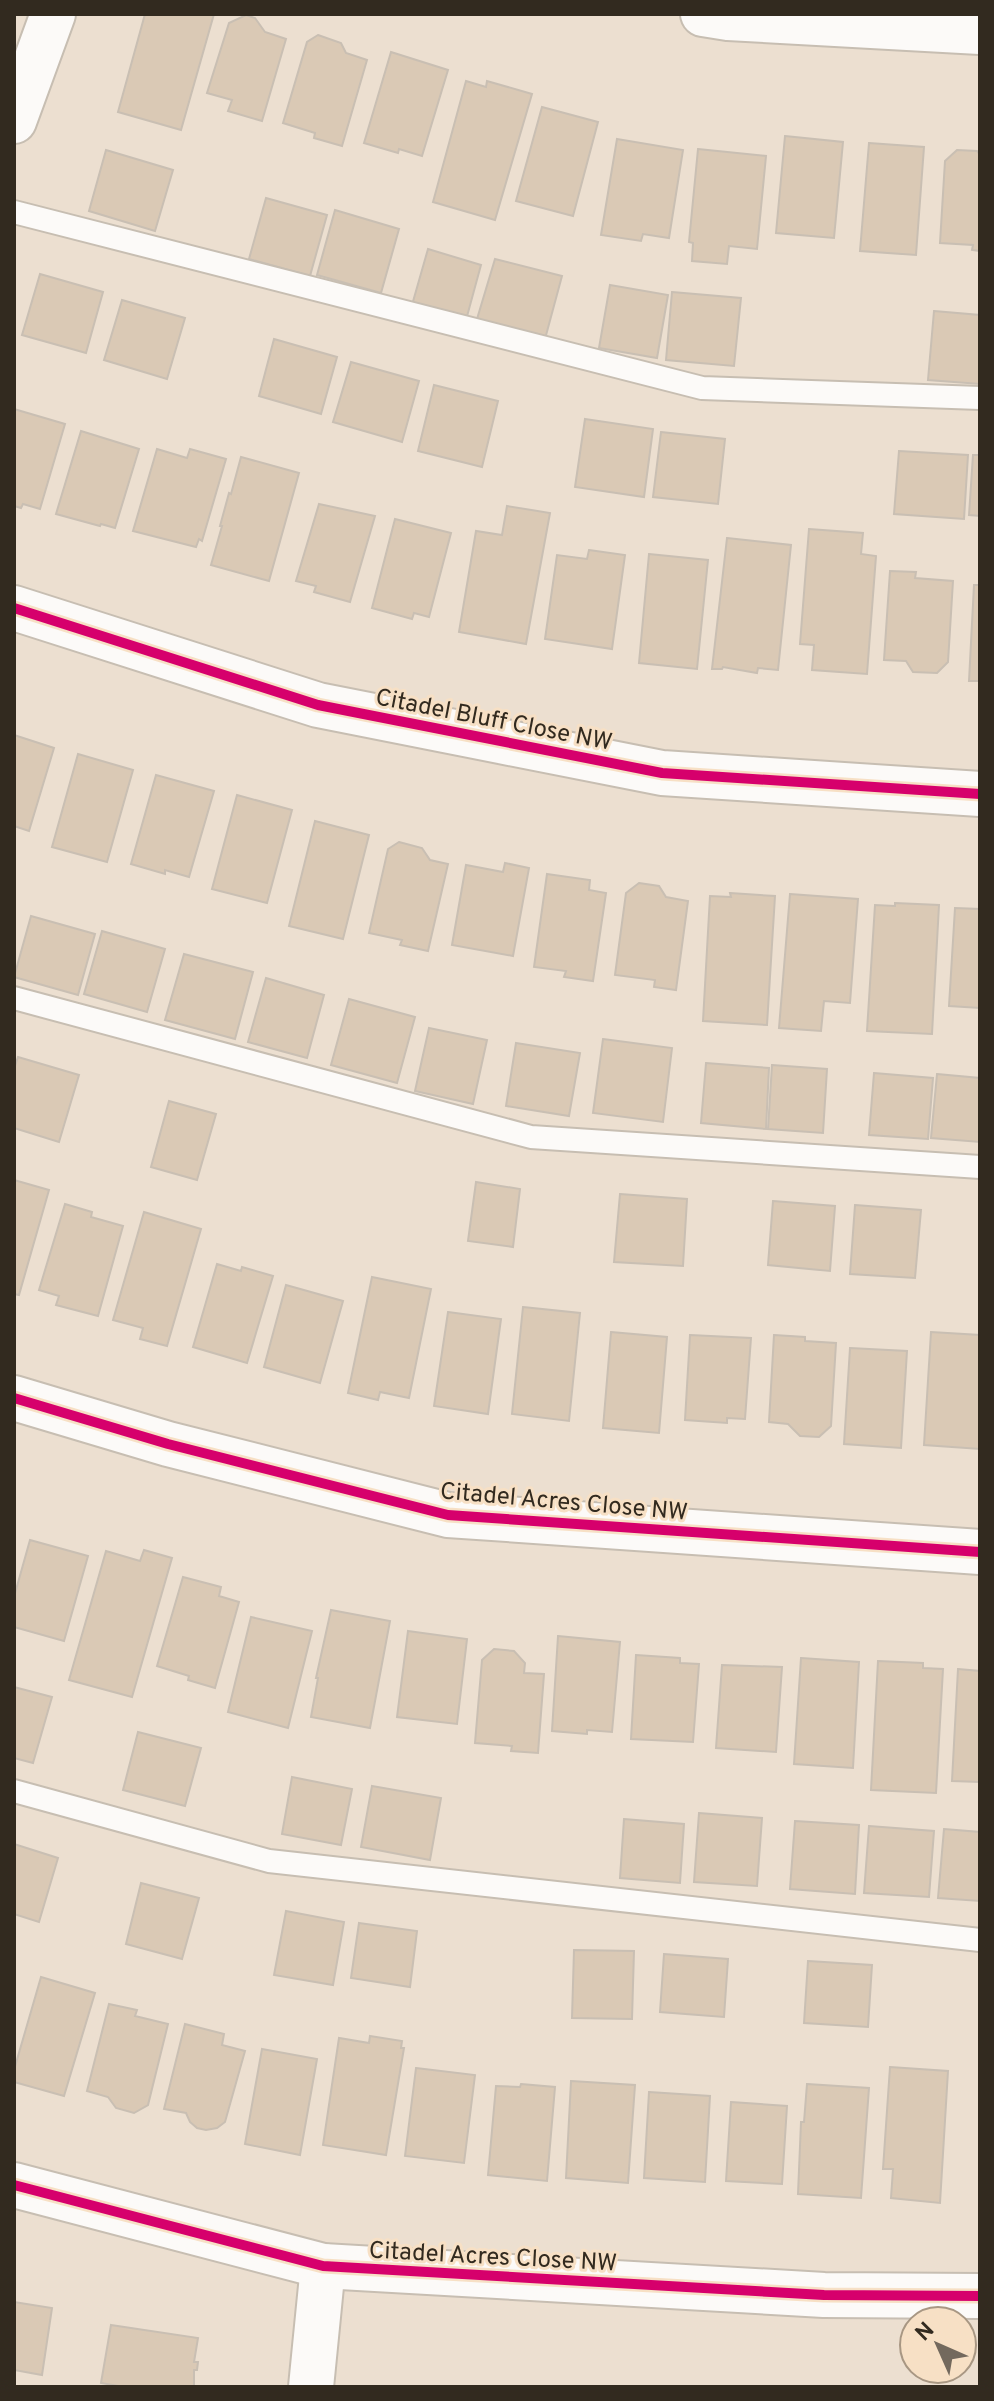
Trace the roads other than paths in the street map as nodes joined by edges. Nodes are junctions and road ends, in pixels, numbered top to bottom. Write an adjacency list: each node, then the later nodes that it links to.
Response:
1 (53, 14): 4 (street)
2 (703, 14): 3 (street)
3 (980, 32)
4 (14, 121)
5 (14, 212): 6 (lane)
6 (980, 398)
7 (14, 608): 8 (street, Citadel Bluff Close NW)
8 (980, 794)
9 (14, 998): 10 (lane)
10 (980, 1167)
11 (14, 1398): 12 (street, Citadel Acres Close NW)
12 (980, 1552)
13 (14, 1791): 14 (lane)
14 (980, 1940)
15 (14, 2185): 16 (street, Citadel Acres Close NW)
16 (323, 2266): 17 (street, Citadel Acres Close NW); 18 (street)
17 (980, 2296)
18 (311, 2387)

